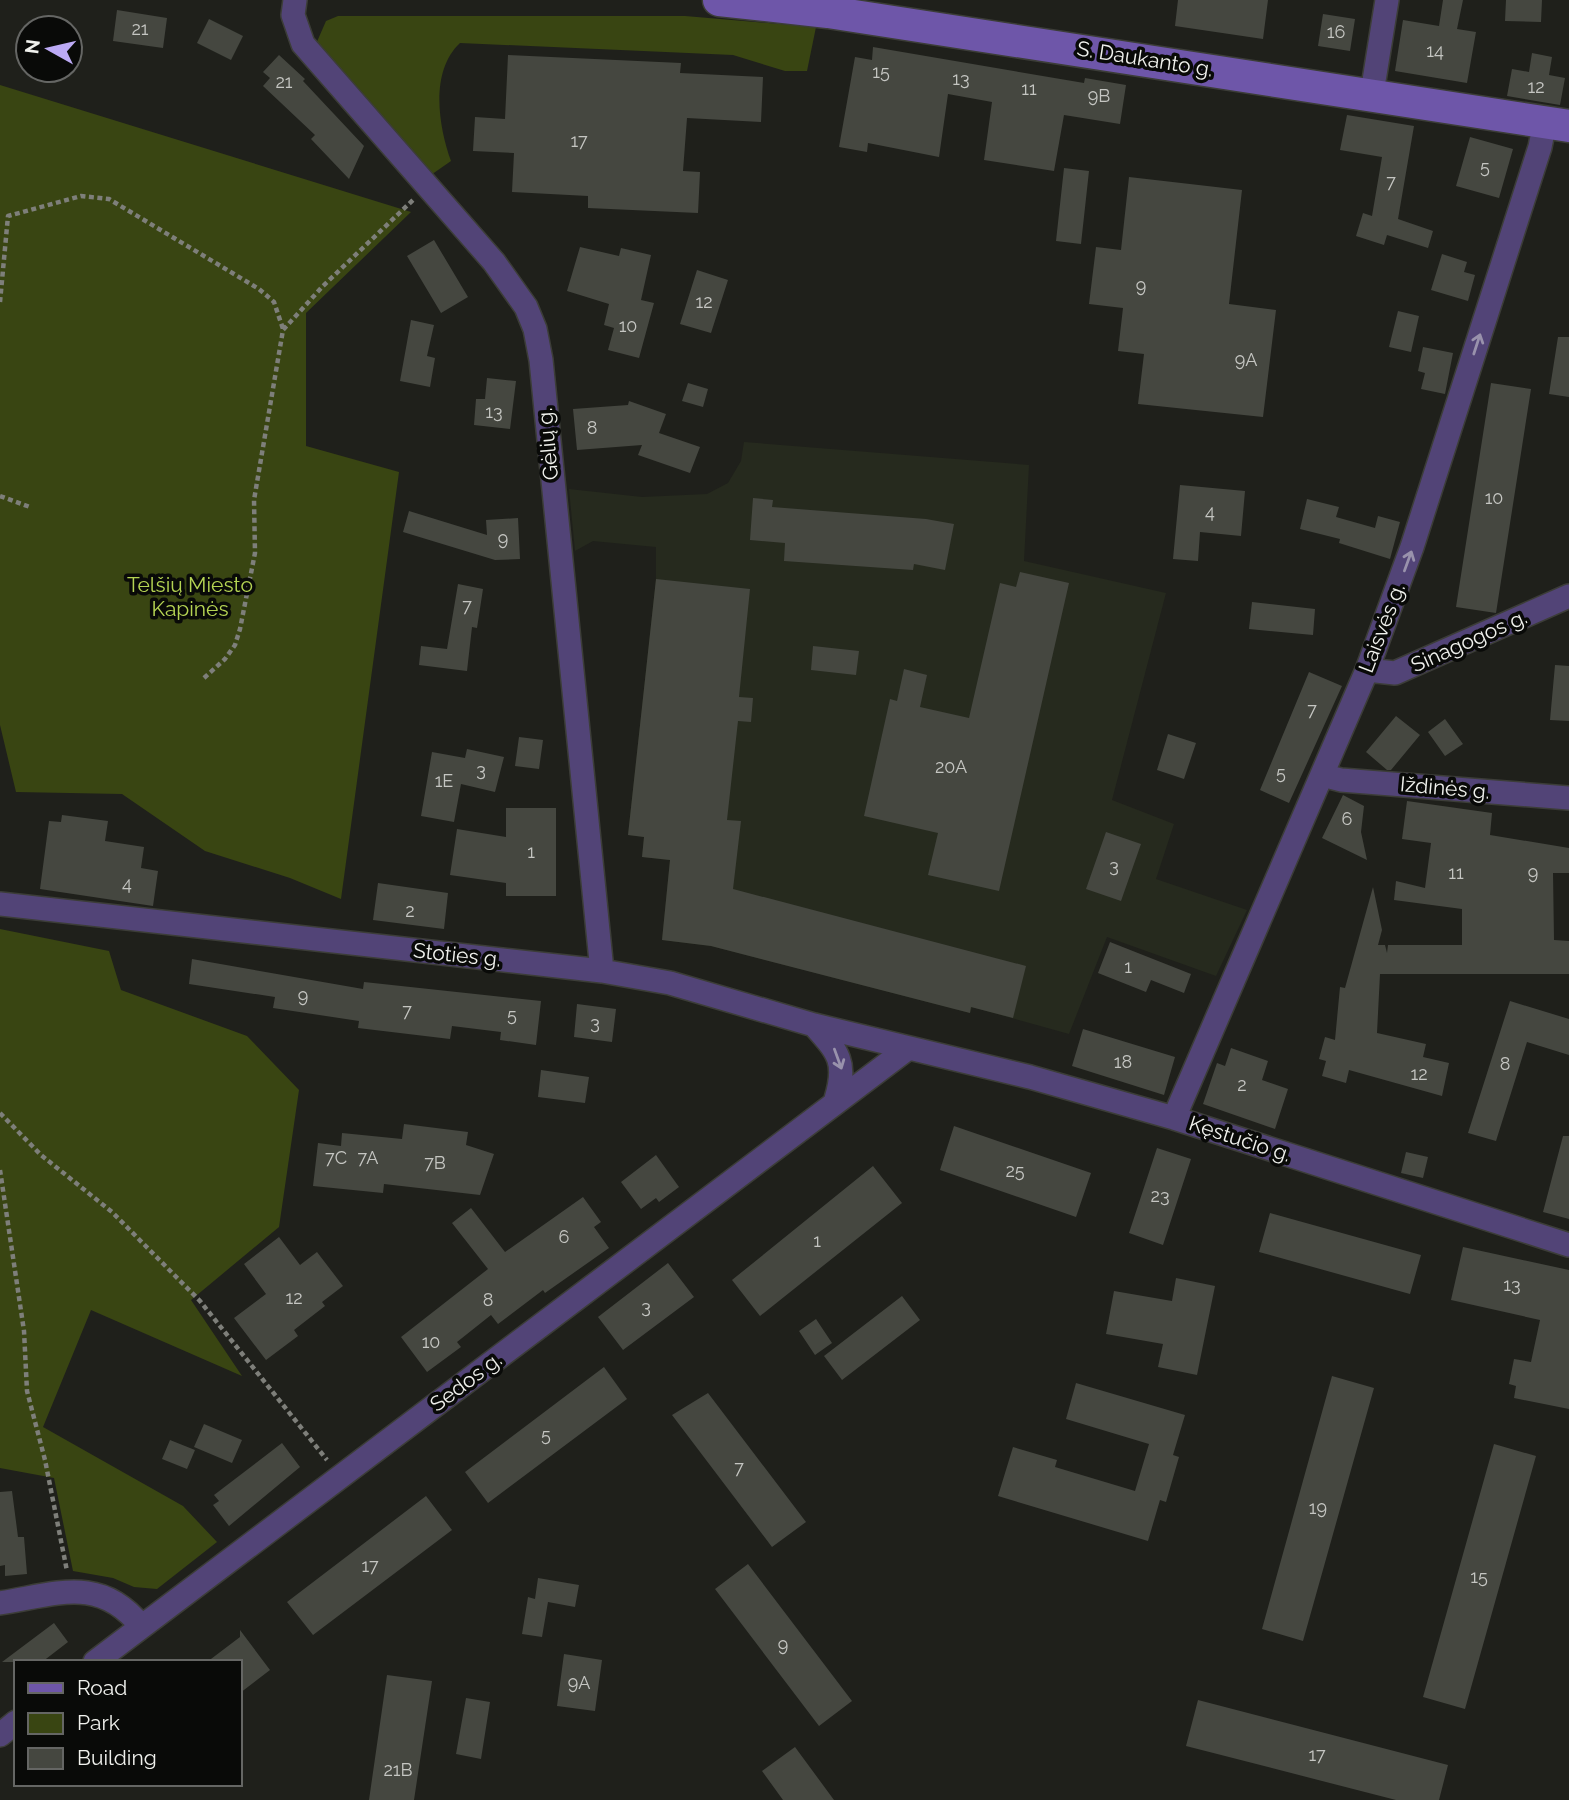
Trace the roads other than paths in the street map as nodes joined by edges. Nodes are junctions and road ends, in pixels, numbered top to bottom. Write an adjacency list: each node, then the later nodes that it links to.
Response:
1 (295, 0): 12 (street, Gėlių g.)
2 (719, 0): 4 (main road, S. Daukanto g.)
3 (1387, 0): 5 (street)
4 (828, 6): 5 (main road, S. Daukanto g.)
5 (1372, 93): 6 (main road, S. Daukanto g.)
6 (1557, 124): 8 (street, Laisvės g., one-way to 6)
7 (1569, 596): 8 (street, Sinagogos g.)
8 (1367, 670): 9 (street, Laisvės g.)
9 (1322, 775): 10 (street, Iždinės g.); 16 (street, Laisvės g.)
10 (1569, 798)
11 (0, 904): 12 (street, Stoties g.)
12 (602, 971): 13 (street, Stoties g.)
13 (814, 1025): 14 (street, Stoties g.); 15 (street, one-way to 15)
14 (907, 1049): 15 (street, Sedos g.); 16 (street, Kęstučio g.)
15 (836, 1100): 19 (street, Sedos g.)
16 (1174, 1118): 17 (street, Kęstučio g.)
17 (1569, 1245)
18 (0, 1603): 19 (street)
19 (141, 1626): 20 (street, Sedos g.)
20 (98, 1660)

